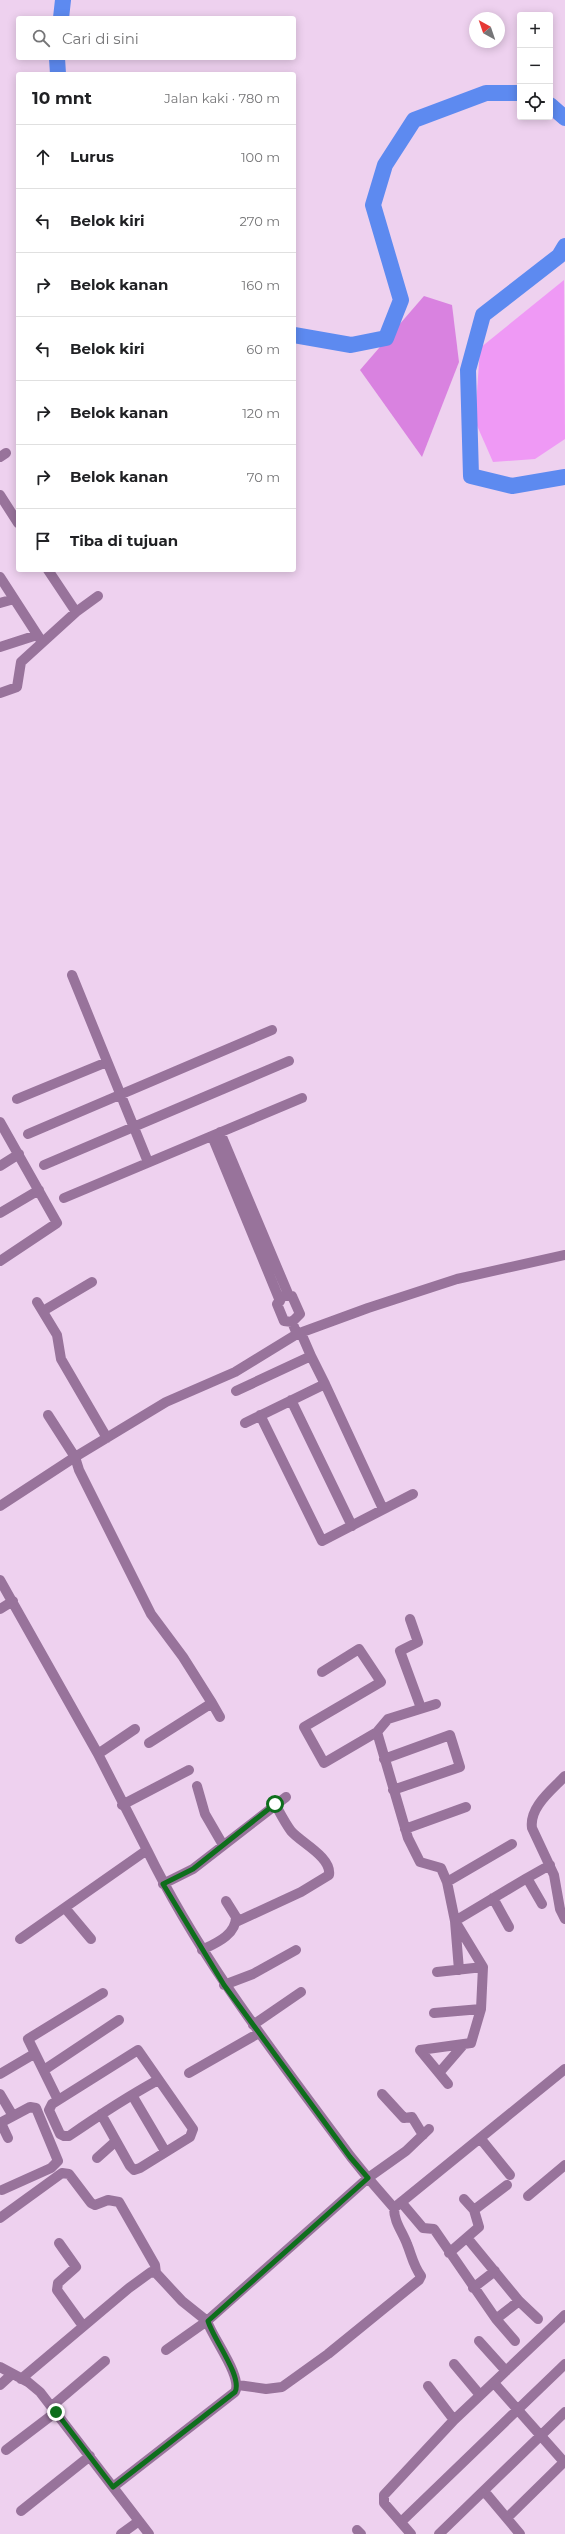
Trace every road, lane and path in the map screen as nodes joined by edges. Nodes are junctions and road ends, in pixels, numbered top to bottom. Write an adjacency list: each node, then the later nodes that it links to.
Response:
1 (0, 495): 2 (street)
2 (16, 520)
3 (49, 572): 8 (street)
4 (0, 576): 6 (street)
5 (98, 596): 8 (street)
6 (14, 599): 7 (street); 9 (street)
7 (0, 604)
8 (76, 612): 9 (street)
9 (39, 639): 10 (street); 11 (street)
10 (0, 647)
11 (0, 693)
12 (72, 975): 15 (street)
13 (272, 1030): 16 (street)
14 (289, 1061): 20 (street)
15 (107, 1062): 16 (street); 18 (street)
16 (120, 1095): 20 (street); 21 (street)
17 (302, 1098): 22 (street)
18 (18, 1099)
19 (0, 1122): 23 (street)
20 (134, 1127): 24 (street); 25 (street)
21 (28, 1134)
22 (216, 1134): 24 (street); 29 (street)
23 (19, 1154): 26 (street); 27 (street)
24 (148, 1162): 28 (street)
25 (44, 1165)
26 (0, 1166)
27 (39, 1190): 30 (street); 32 (street)
28 (64, 1198)
29 (246, 1206): 34 (street); 35 (street)
30 (0, 1214)
31 (565, 1255): 37 (street)
32 (0, 1261)
33 (92, 1282): 45 (street)
34 (289, 1296): 35 (street); 36 (street)
35 (280, 1301): 36 (street)
36 (292, 1322): 37 (street)
37 (299, 1334): 38 (street); 45 (street)
38 (311, 1356): 39 (street); 40 (street)
39 (325, 1384): 41 (street); 49 (street)
40 (236, 1391)
41 (291, 1400): 43 (street); 50 (street)
42 (48, 1415): 46 (street)
43 (260, 1415): 44 (street); 50 (street)
44 (245, 1423)
45 (108, 1438): 46 (street)
46 (75, 1457): 48 (street); 56 (street)
47 (413, 1494): 49 (street)
48 (0, 1506)
49 (383, 1509): 50 (street)
50 (352, 1526)
51 (0, 1580): 52 (street)
52 (12, 1601): 53 (street); 63 (street)
53 (0, 1609)
54 (410, 1619): 58 (street)
55 (322, 1672): 61 (street)
56 (212, 1703): 59 (street); 62 (street)
57 (436, 1704): 58 (street)
58 (421, 1708): 61 (street)
59 (220, 1717)
60 (135, 1729): 63 (street)
61 (377, 1732): 64 (street)
62 (149, 1744)
63 (98, 1754): 71 (street)
64 (384, 1759): 68 (street); 68 (street)
65 (189, 1770): 71 (street)
66 (565, 1776): 77 (street)
67 (197, 1786): 75 (street)
68 (393, 1790): 73 (street)
69 (286, 1797): 70 (street)
70 (275, 1804): 75 (street); 88 (street)
71 (122, 1805): 76 (street)
72 (466, 1807): 73 (street)
73 (405, 1829): 79 (street)
74 (512, 1844): 79 (street)
75 (223, 1845): 80 (street)
76 (147, 1850): 80 (street); 85 (street)
77 (550, 1865): 78 (street); 81 (street)
78 (527, 1878): 82 (street); 84 (street)
79 (447, 1882): 87 (street)
80 (163, 1884): 92 (street)
81 (561, 1889): 86 (street)
82 (493, 1898): 87 (street); 89 (street)
83 (226, 1901): 88 (street)
84 (542, 1904)
85 (65, 1908): 90 (street); 91 (street)
86 (565, 1919)
87 (455, 1921): 94 (street); 95 (street)
88 (236, 1922): 92 (street)
89 (509, 1927)
90 (20, 1939)
91 (91, 1939)
92 (202, 1950): 97 (street)
93 (296, 1950): 97 (street)
94 (483, 1967): 95 (street); 100 (street)
95 (459, 1970): 96 (street)
96 (437, 1972)
97 (224, 1985): 103 (street)
98 (301, 1992): 103 (street)
99 (103, 1993): 105 (street)
100 (481, 2009): 101 (street); 104 (street)
101 (434, 2013)
102 (119, 2020): 107 (street)
103 (256, 2029): 108 (street); 126 (street)
104 (464, 2044): 109 (street); 109 (street)
105 (34, 2054): 107 (street); 110 (street)
106 (565, 2069): 121 (street)
107 (44, 2070): 116 (street)
108 (189, 2073)
109 (439, 2073): 112 (street)
110 (0, 2074)
111 (158, 2080): 115 (street); 116 (street); 123 (street)
112 (448, 2084)
113 (0, 2094): 118 (street)
114 (382, 2094): 126 (street)
115 (132, 2095): 117 (street); 123 (street)
116 (58, 2100): 117 (street)
117 (101, 2114): 122 (street)
118 (13, 2116): 119 (street); 127 (street)
119 (1, 2123): 120 (street)
120 (8, 2138)
121 (480, 2138): 130 (street); 131 (street)
122 (116, 2141): 123 (street); 124 (street)
123 (165, 2151)
124 (97, 2158)
125 (565, 2165): 128 (street)
126 (368, 2178): 130 (street); 143 (street)
127 (2, 2190)
128 (528, 2196)
129 (464, 2199): 131 (street)
130 (398, 2205): 135 (street); 155 (street)
131 (474, 2210): 133 (street)
132 (0, 2218): 137 (street)
133 (468, 2239): 135 (street); 136 (street)
134 (60, 2243): 144 (street)
135 (449, 2253): 138 (street)
136 (495, 2271): 138 (street); 139 (street)
137 (156, 2273): 143 (street); 144 (street)
138 (473, 2288): 141 (street)
139 (519, 2301): 141 (street); 142 (street)
140 (565, 2315): 152 (street)
141 (496, 2319): 146 (street)
142 (538, 2319)
143 (208, 2321): 147 (street); 155 (street)
144 (83, 2326): 153 (street)
145 (479, 2341): 152 (street)
146 (515, 2341)
147 (166, 2350)
148 (104, 2361): 159 (street)
149 (454, 2364): 158 (street)
150 (565, 2364): 160 (street)
151 (0, 2367): 153 (street)
152 (506, 2371): 154 (street)
153 (17, 2377): 156 (street); 159 (street)
154 (494, 2382): 158 (street); 160 (street)
155 (238, 2384): 167 (street)
156 (0, 2385)
157 (428, 2386): 162 (street)
158 (480, 2395): 162 (street)
159 (54, 2409): 164 (street); 165 (street)
160 (518, 2410): 163 (street); 172 (street)
161 (565, 2412): 163 (street)
162 (454, 2420): 172 (street)
163 (542, 2436): 166 (street); 168 (street)
164 (6, 2450)
165 (90, 2456): 167 (street); 169 (street)
166 (565, 2462): 170 (street)
167 (113, 2487): 171 (street)
168 (484, 2491): 170 (street); 177 (street)
169 (21, 2511)
170 (507, 2518): 173 (street)
171 (139, 2521): 174 (street); 175 (street)
172 (401, 2522): 176 (street)
173 (517, 2533)
174 (121, 2534)
175 (150, 2534)
176 (411, 2534)
177 (439, 2534)

